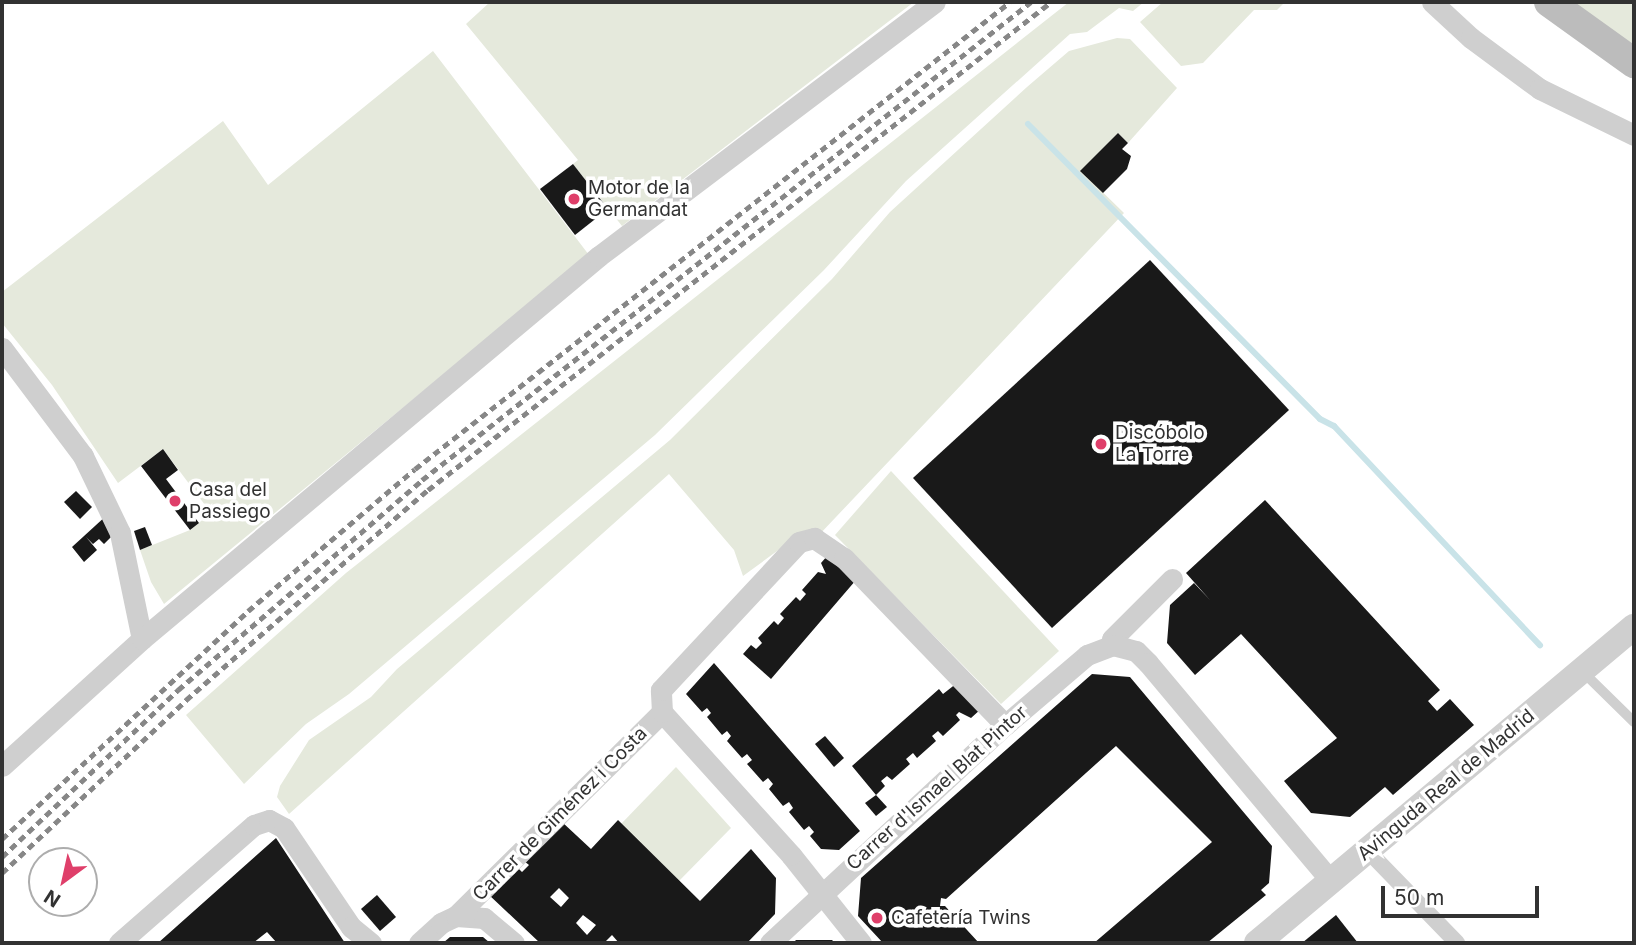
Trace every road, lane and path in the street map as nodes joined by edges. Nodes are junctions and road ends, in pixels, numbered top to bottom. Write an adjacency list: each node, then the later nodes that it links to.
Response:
1 (935, 2): 9 (street)
2 (1432, 2): 5 (street)
3 (1549, 2): 4 (main road)
4 (1634, 63)
5 (1634, 135)
6 (2, 348): 9 (street)
7 (1172, 579): 10 (street, Carrer d'Ismael Blat Pintor)
8 (1634, 627): 11 (street, Avinguda Real de Madrid)
9 (142, 639): 15 (street)
10 (1113, 645): 14 (street, Carrer d'Ismael Blat Pintor); 17 (street)
11 (1582, 671): 13 (lane); 16 (street, Avinguda Real de Madrid)
12 (662, 712): 14 (street, Carrer de Giménez i Costa); 18 (street); 19 (street, Carrer de Giménez i Costa)
13 (1634, 722)
14 (1005, 725): 18 (street, Carrer d'Ismael Blat Pintor)
15 (2, 766)
16 (1368, 850): 17 (street, Avinguda Real de Madrid); 29 (street)
17 (1331, 881): 28 (street, Avinguda Real de Madrid)
18 (819, 896): 26 (street, Carrer d'Ismael Blat Pintor); 27 (street)
19 (449, 920): 23 (street); 24 (street, Carrer de Giménez i Costa); 25 (street)
20 (354, 935): 21 (street); 22 (street)
21 (119, 943)
22 (371, 943)
23 (401, 943)
24 (419, 943)
25 (514, 943)
26 (770, 943)
27 (861, 943)
28 (1257, 943)
29 (1457, 943)

